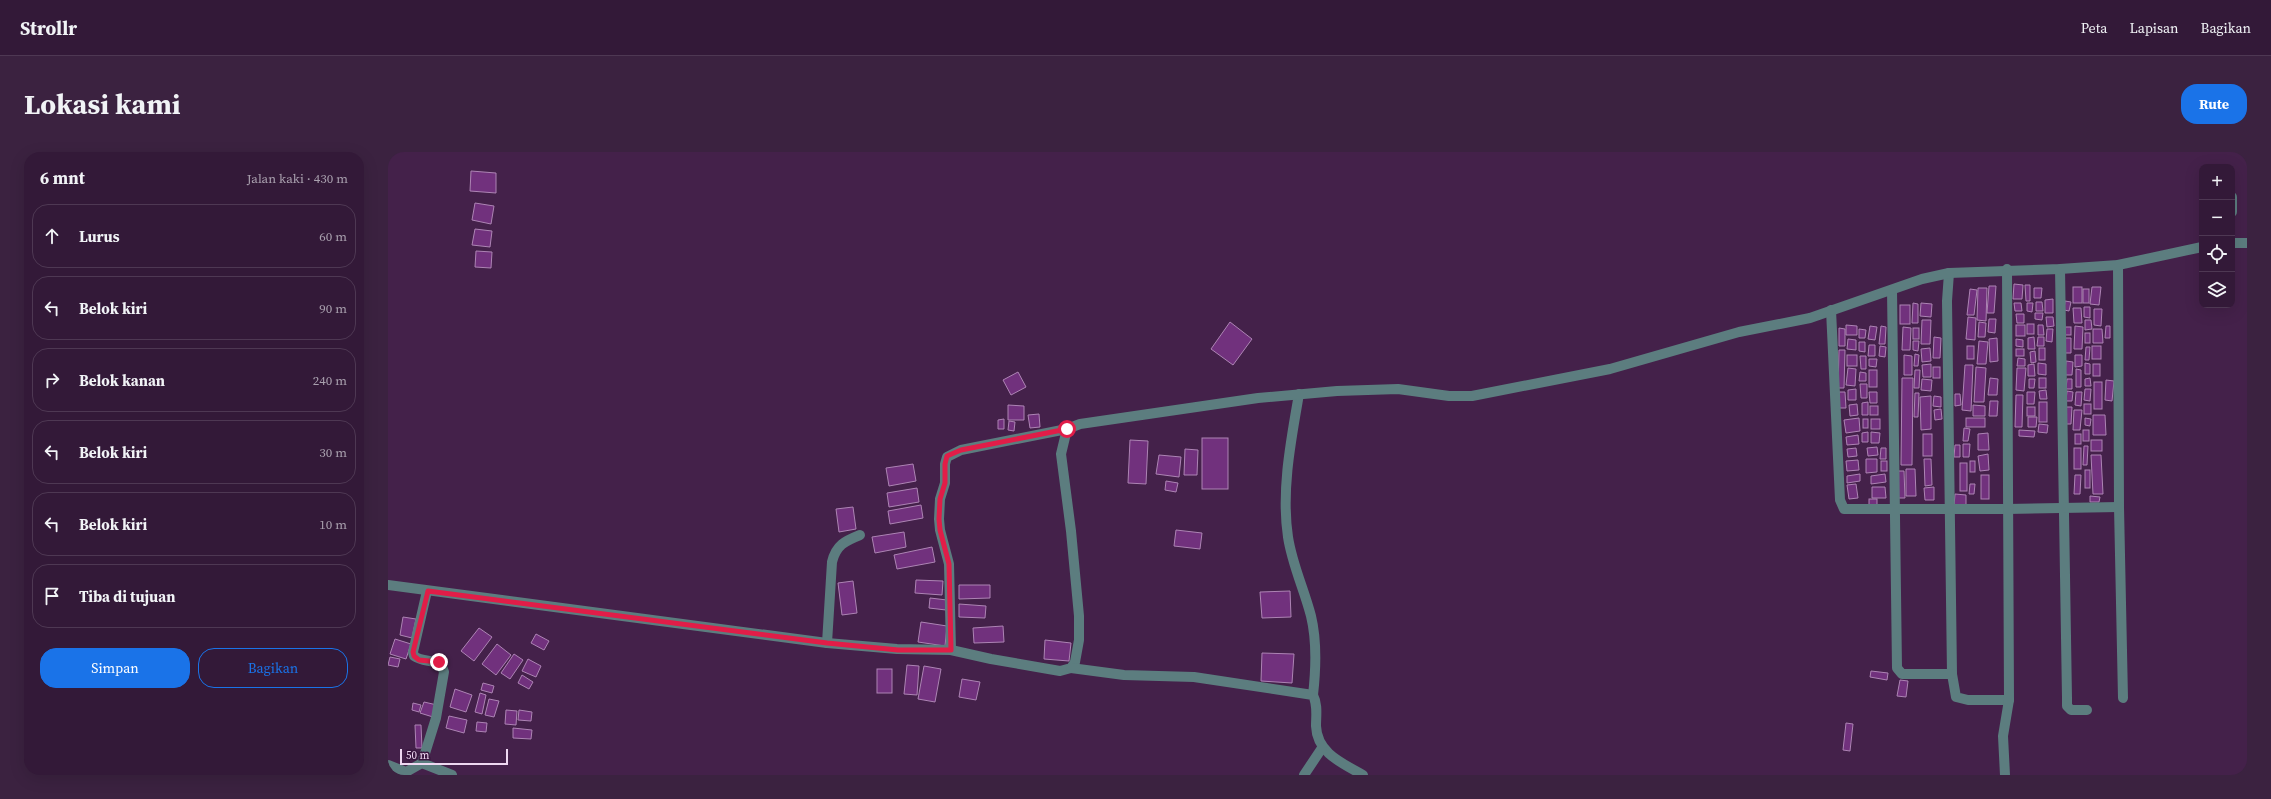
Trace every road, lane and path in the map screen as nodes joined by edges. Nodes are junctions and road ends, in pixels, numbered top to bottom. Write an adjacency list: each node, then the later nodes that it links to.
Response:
1 (2235, 243): 2 (street)
2 (2247, 243)
3 (2199, 248): 4 (street)
4 (2118, 265): 6 (street); 13 (street)
5 (2007, 269): 6 (street); 7 (street); 15 (street)
6 (2060, 269): 12 (street)
7 (1949, 272): 8 (street); 14 (street)
8 (1892, 290): 9 (street); 16 (street)
9 (1831, 310): 10 (street); 16 (street)
10 (1299, 394): 11 (street); 24 (street)
11 (1067, 429): 21 (street); 22 (street)
12 (2065, 507): 13 (street); 15 (street); 27 (street)
13 (2119, 507): 25 (street)
14 (1950, 509): 15 (street); 16 (street); 23 (street)
15 (2007, 509): 26 (street)
16 (1894, 510): 23 (street)
17 (860, 535): 20 (street)
18 (388, 585): 19 (street)
19 (428, 591): 20 (street); 29 (street)
20 (827, 643): 21 (street)
21 (951, 650): 22 (street)
22 (1071, 668): 24 (street)
23 (1952, 674): 26 (street)
24 (1313, 695): 28 (street)
25 (2123, 698)
26 (2009, 700): 35 (street)
27 (2087, 710)
28 (1322, 748): 33 (street); 34 (street)
29 (422, 763): 31 (street); 32 (street)
30 (388, 765): 31 (street)
31 (405, 773)
32 (452, 775)
33 (1304, 775)
34 (1363, 775)
35 (2005, 775)

